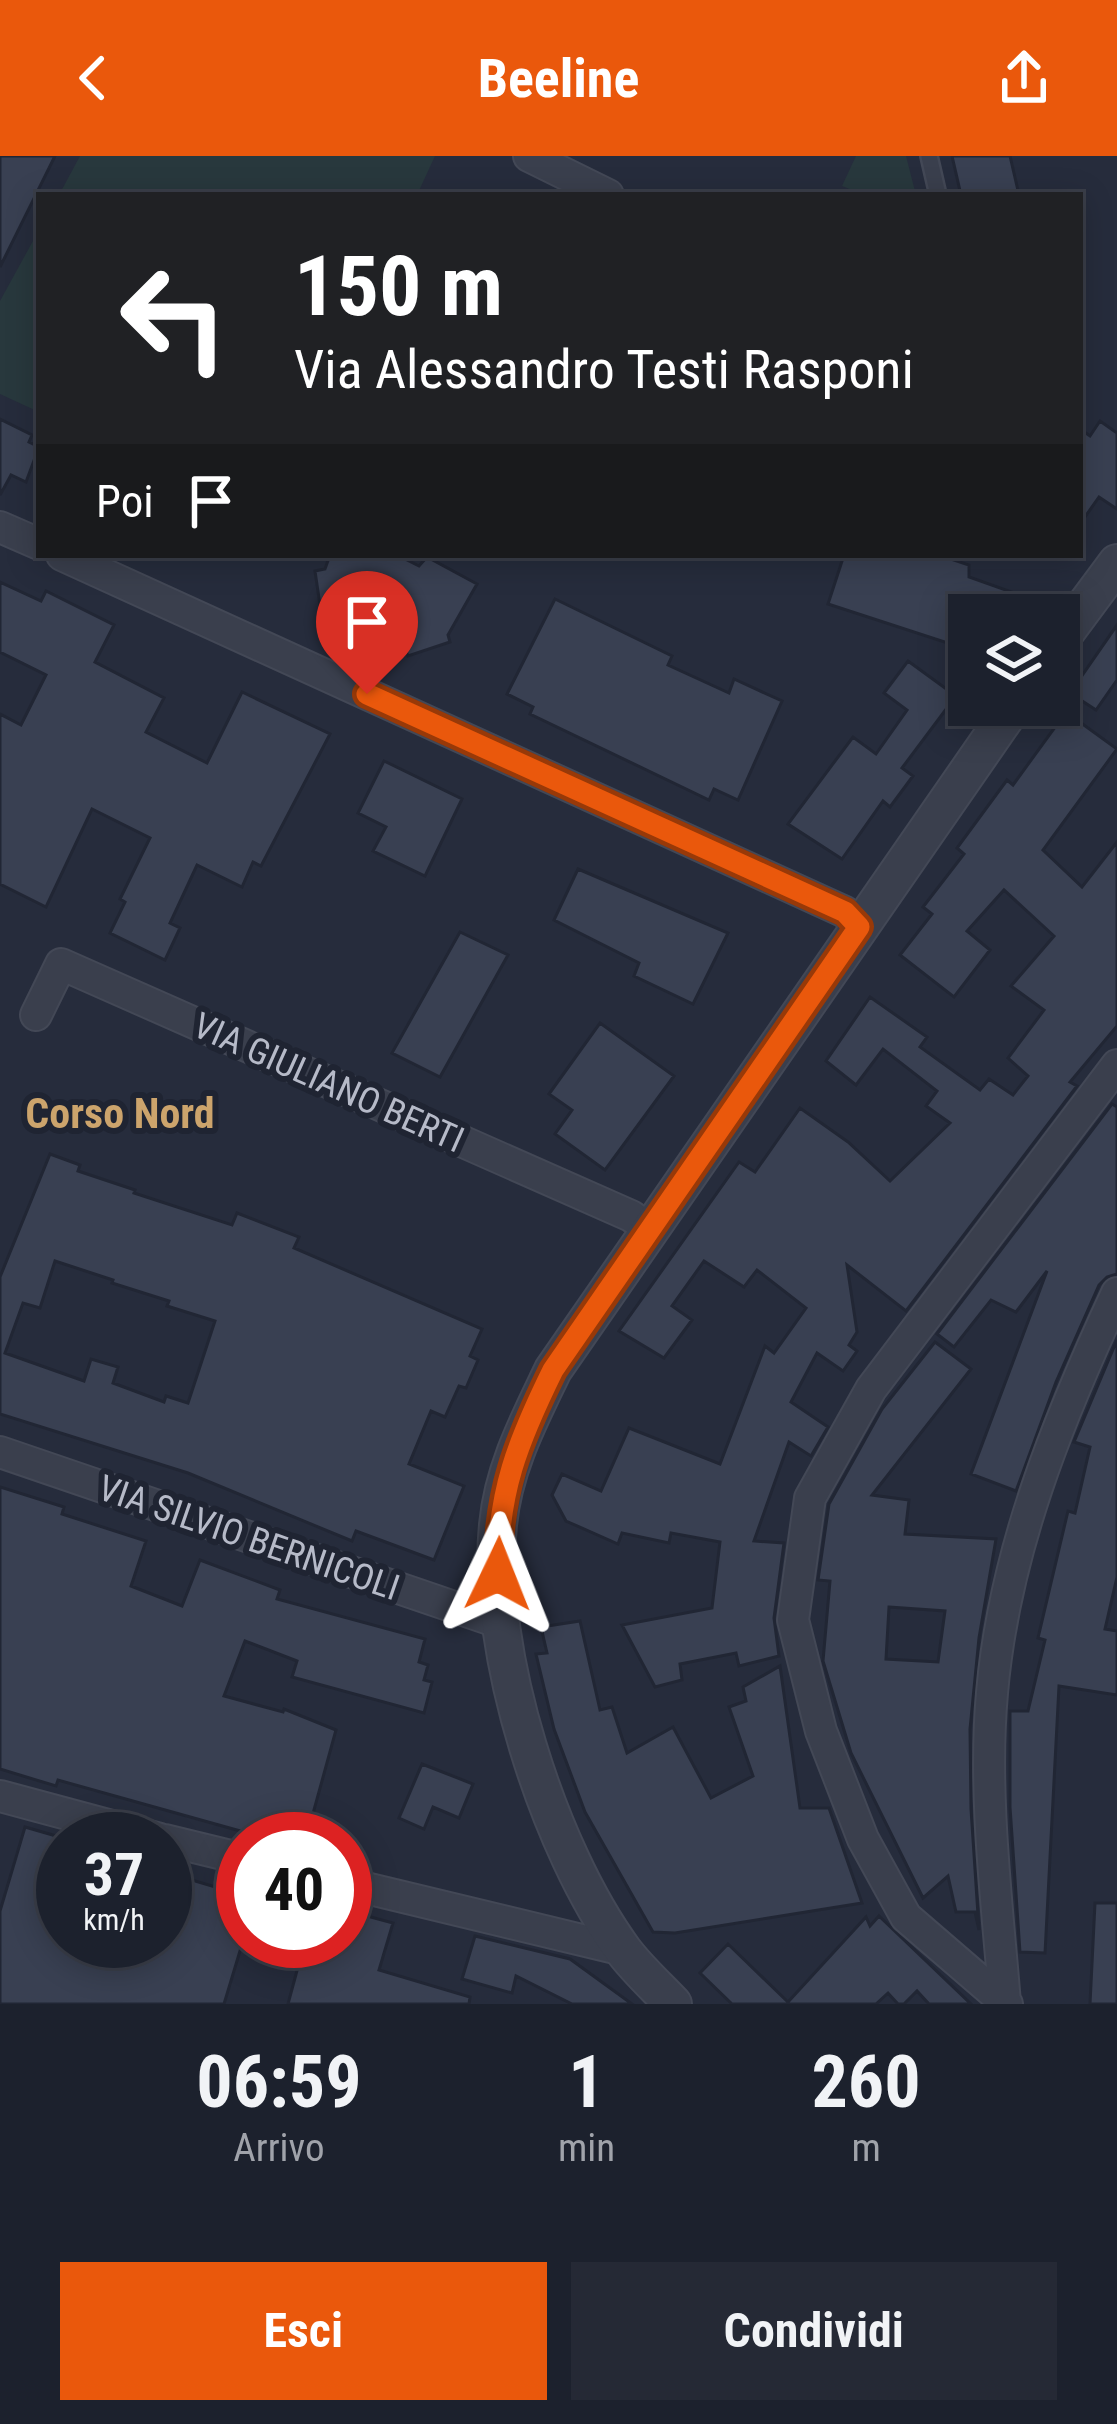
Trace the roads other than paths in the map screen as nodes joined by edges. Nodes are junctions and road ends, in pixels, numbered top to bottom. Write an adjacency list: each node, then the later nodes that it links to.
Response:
1 (529, 156): 3 (street)
2 (929, 156): 4 (lane)
3 (602, 192)
4 (937, 192)
5 (0, 526): 6 (street)
6 (36, 543)
7 (69, 558): 11 (street)
8 (1117, 563): 9 (street)
9 (1080, 613)
10 (999, 726): 11 (street)
11 (859, 927): 14 (street)
12 (37, 1016): 14 (street, VIA GIULIANO BERTI)
13 (1117, 1065): 23 (street)
14 (648, 1228): 17 (street)
15 (1117, 1293): 23 (street)
16 (0, 1453): 17 (street, VIA SILVIO BERNICOLI)
17 (498, 1622): 21 (street)
18 (0, 1796): 19 (street)
19 (59, 1812)
20 (372, 1890): 21 (street)
21 (623, 1950): 22 (street)
22 (673, 2004)
23 (1006, 2004)

